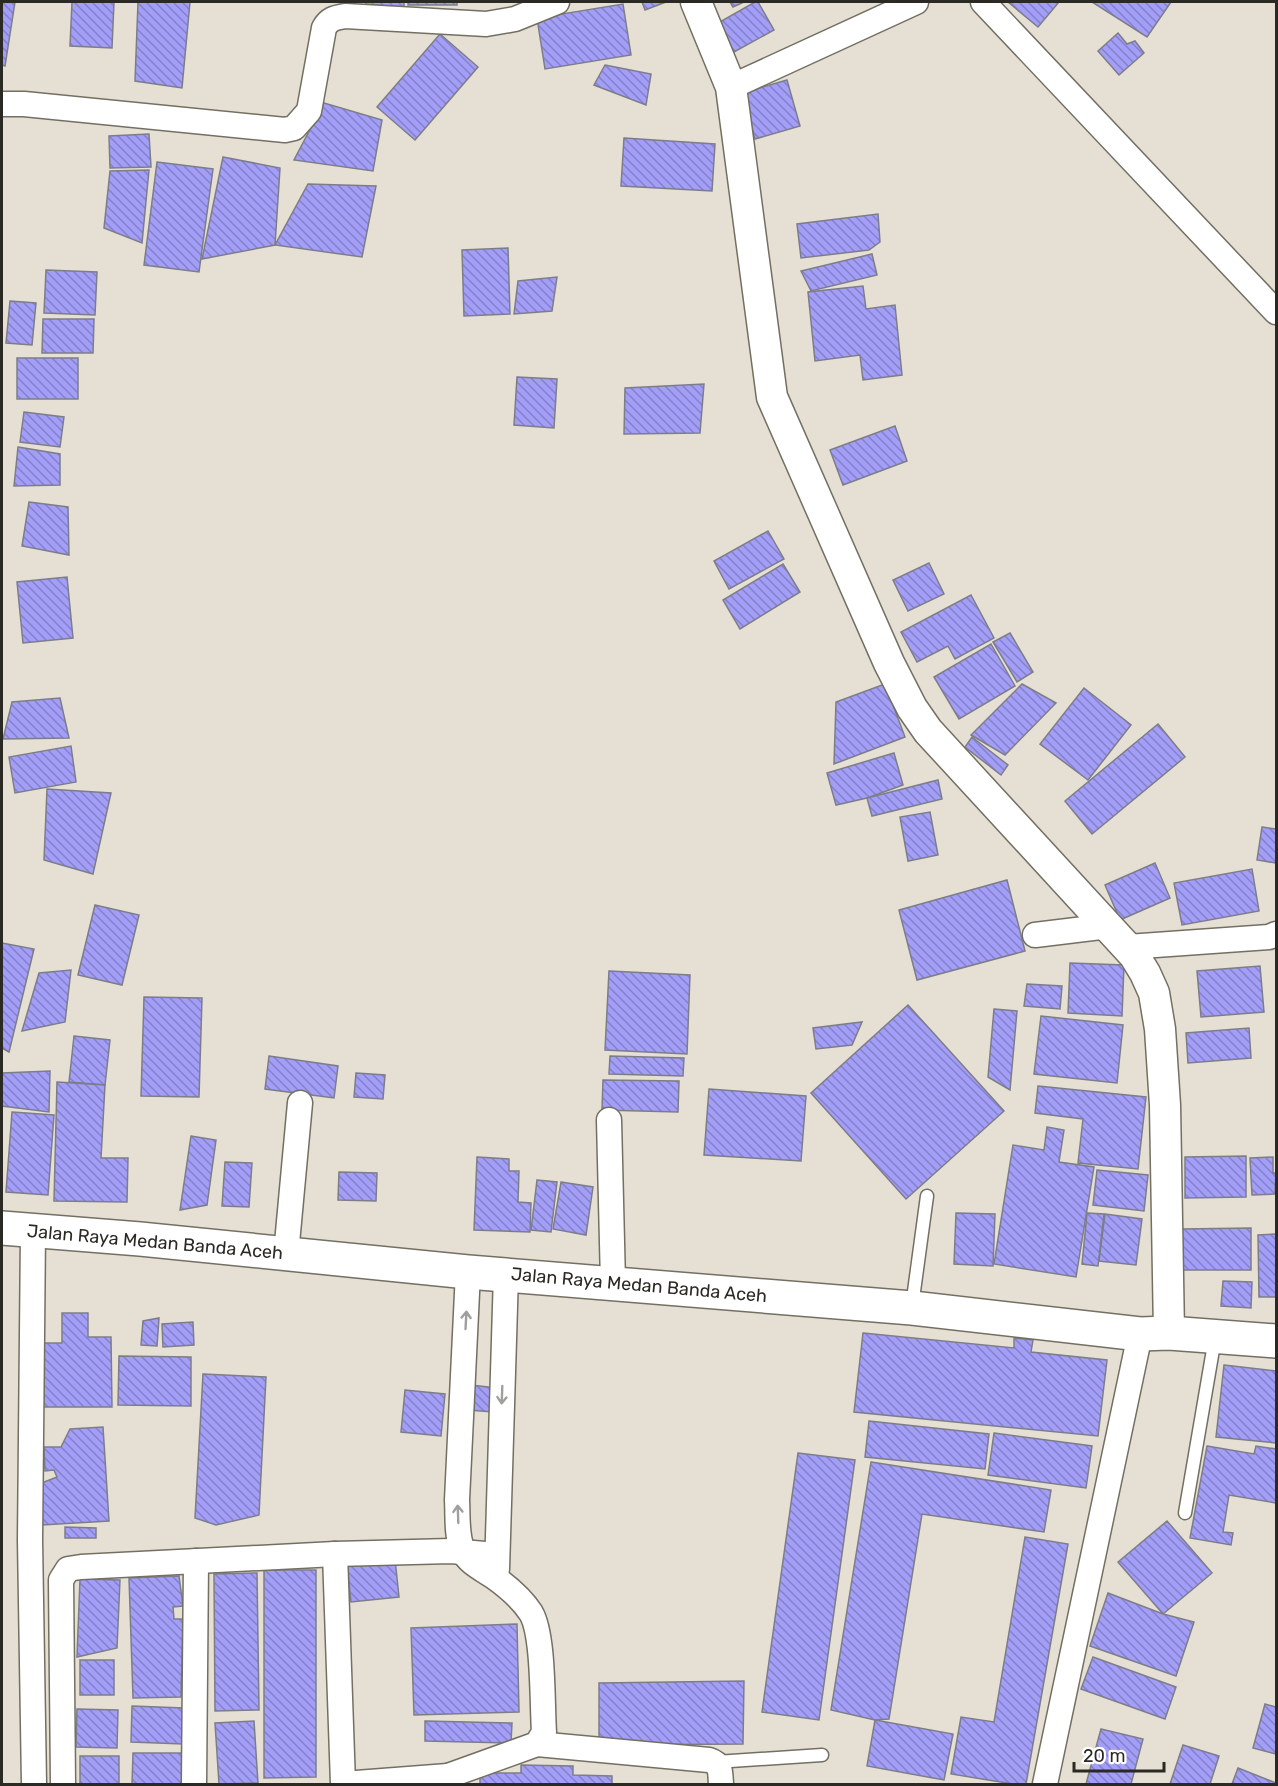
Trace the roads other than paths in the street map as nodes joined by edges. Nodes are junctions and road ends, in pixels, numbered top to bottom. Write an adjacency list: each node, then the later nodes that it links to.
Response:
1 (557, 2): 6 (street)
2 (696, 2): 5 (street)
3 (916, 2): 5 (street)
4 (983, 2): 7 (street)
5 (731, 87): 10 (street)
6 (2, 104)
7 (1276, 312)
8 (1276, 934): 10 (street)
9 (1035, 935): 10 (street)
10 (1118, 936): 20 (street)
11 (300, 1103): 15 (street)
12 (609, 1120): 18 (street)
13 (927, 1196): 19 (lane)
14 (17, 1229): 15 (highway, Jalan Raya Medan Banda Aceh); 32 (street)
15 (286, 1254): 16 (highway, Jalan Raya Medan Banda Aceh)
16 (468, 1272): 17 (highway, Jalan Raya Medan Banda Aceh); 24 (street, one-way to 16)
17 (506, 1274): 18 (highway, Jalan Raya Medan Banda Aceh); 27 (street, one-way to 27)
18 (613, 1282): 19 (highway, Jalan Raya Medan Banda Aceh)
19 (912, 1308): 20 (highway, Jalan Raya Medan Banda Aceh)
20 (1155, 1333): 21 (highway, Jalan Raya Medan Banda Aceh); 35 (street)
21 (1215, 1337): 22 (highway, Jalan Raya Medan Banda Aceh); 23 (lane)
22 (1276, 1341)
23 (1185, 1513)
24 (463, 1552): 25 (street); 27 (street)
25 (335, 1554): 26 (street); 31 (street)
26 (196, 1561): 33 (street); 34 (street)
27 (496, 1566): 28 (street)
28 (537, 1744): 30 (street); 31 (street)
29 (822, 1755): 30 (lane)
30 (718, 1773)
31 (448, 1780)
32 (34, 1785)
33 (63, 1785)
34 (194, 1785)
35 (1045, 1785)

